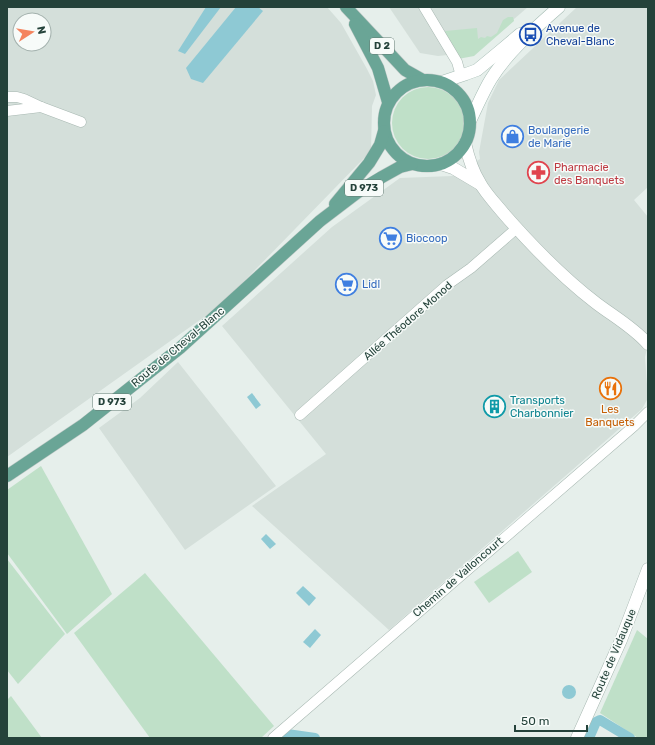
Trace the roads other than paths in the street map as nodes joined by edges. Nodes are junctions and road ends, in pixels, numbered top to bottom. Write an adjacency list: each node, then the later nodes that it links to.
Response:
1 (424, 7): 5 (street)
2 (551, 7): 5 (street)
3 (559, 7): 12 (street)
4 (346, 8): 6 (main road, D 2); 9 (main road, D 2)
5 (461, 76): 7 (street)
6 (421, 79): 7 (main road); 9 (main road)
7 (442, 82): 12 (main road)
8 (7, 98): 10 (street)
9 (388, 102): 14 (main road)
10 (41, 107): 11 (street); 13 (street)
11 (7, 111)
12 (470, 121): 15 (main road)
13 (81, 122)
14 (384, 131): 16 (main road); 19 (main road, D 973)
15 (465, 143): 17 (main road); 18 (street)
16 (412, 164): 17 (main road); 19 (main road, D 973)
17 (441, 164): 18 (street)
18 (480, 184): 20 (street)
19 (320, 221): 24 (main road, Route de Cheval-Blanc / D 973)
20 (516, 228): 21 (street); 23 (street, Allée Théodore Monod)
21 (645, 338)
22 (646, 414): 26 (street, Chemin de Valloncourt)
23 (300, 415)
24 (7, 476)
25 (648, 569): 27 (street, Route de Vidauque)
26 (273, 738)
27 (577, 738)

